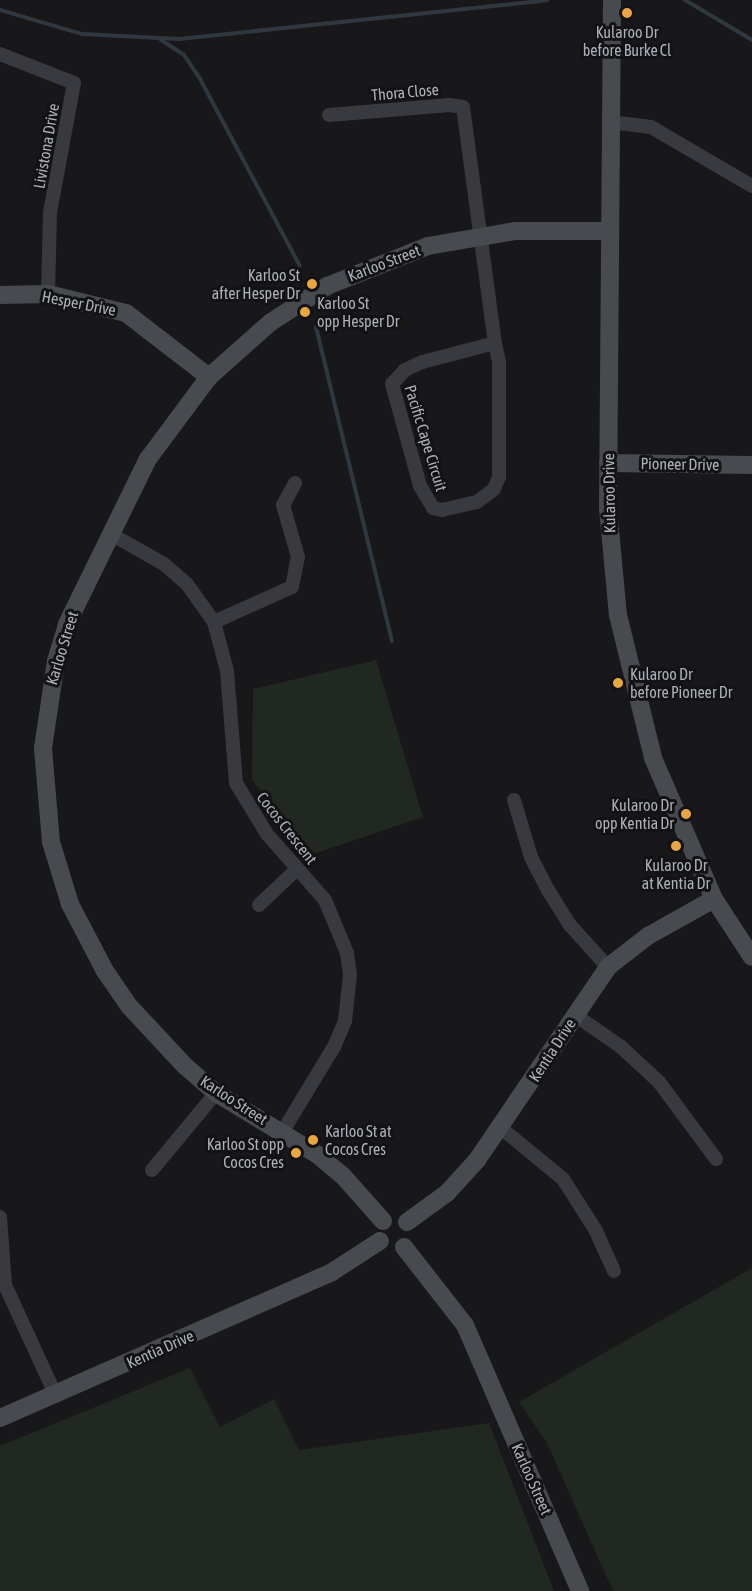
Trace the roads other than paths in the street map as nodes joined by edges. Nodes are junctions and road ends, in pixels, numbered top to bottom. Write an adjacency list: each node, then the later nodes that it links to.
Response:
1 (612, 0): 4 (street, Kularoo Drive)
2 (0, 54): 8 (street, Livistona Drive)
3 (329, 115): 7 (street, Thora Close)
4 (611, 122): 5 (street); 6 (street, Kularoo Drive)
5 (752, 186)
6 (610, 231): 7 (street, Karloo Street); 12 (street, Kularoo Drive)
7 (483, 234): 10 (street, Pacific Cape Circuit); 11 (street, Karloo Street)
8 (48, 294): 9 (street, Hesper Drive); 11 (street, Hesper Drive)
9 (0, 296)
10 (495, 343): 10 (street, Pacific Cape Circuit)
11 (209, 376): 15 (street, Karloo Street)
12 (608, 463): 13 (street, Pioneer Drive); 19 (street, Kularoo Drive)
13 (752, 465)
14 (295, 483): 16 (street)
15 (111, 534): 16 (street, Cocos Crescent); 24 (street, Karloo Street)
16 (214, 622): 18 (street, Cocos Crescent)
17 (514, 800): 22 (street)
18 (297, 869): 20 (street); 26 (street, Cocos Crescent)
19 (714, 899): 21 (street, Kularoo Drive); 22 (street, Kentia Drive)
20 (259, 905)
21 (752, 957)
22 (608, 967): 23 (street, Kentia Drive)
23 (575, 1015): 25 (street, Kentia Drive); 27 (street)
24 (216, 1093): 26 (street, Karloo Street); 28 (street)
25 (501, 1128): 31 (street, Kentia Drive); 34 (street)
26 (283, 1131): 30 (street, Karloo Street)
27 (716, 1159)
28 (152, 1170)
29 (0, 1217): 35 (street)
30 (383, 1221): 31 (street); 32 (street)
31 (407, 1222): 33 (street)
32 (380, 1241): 33 (street); 35 (street, Kentia Drive)
33 (405, 1247): 37 (street, Karloo Street)
34 (614, 1271)
35 (56, 1396): 36 (street, Kentia Drive)
36 (0, 1418)
37 (580, 1591)

